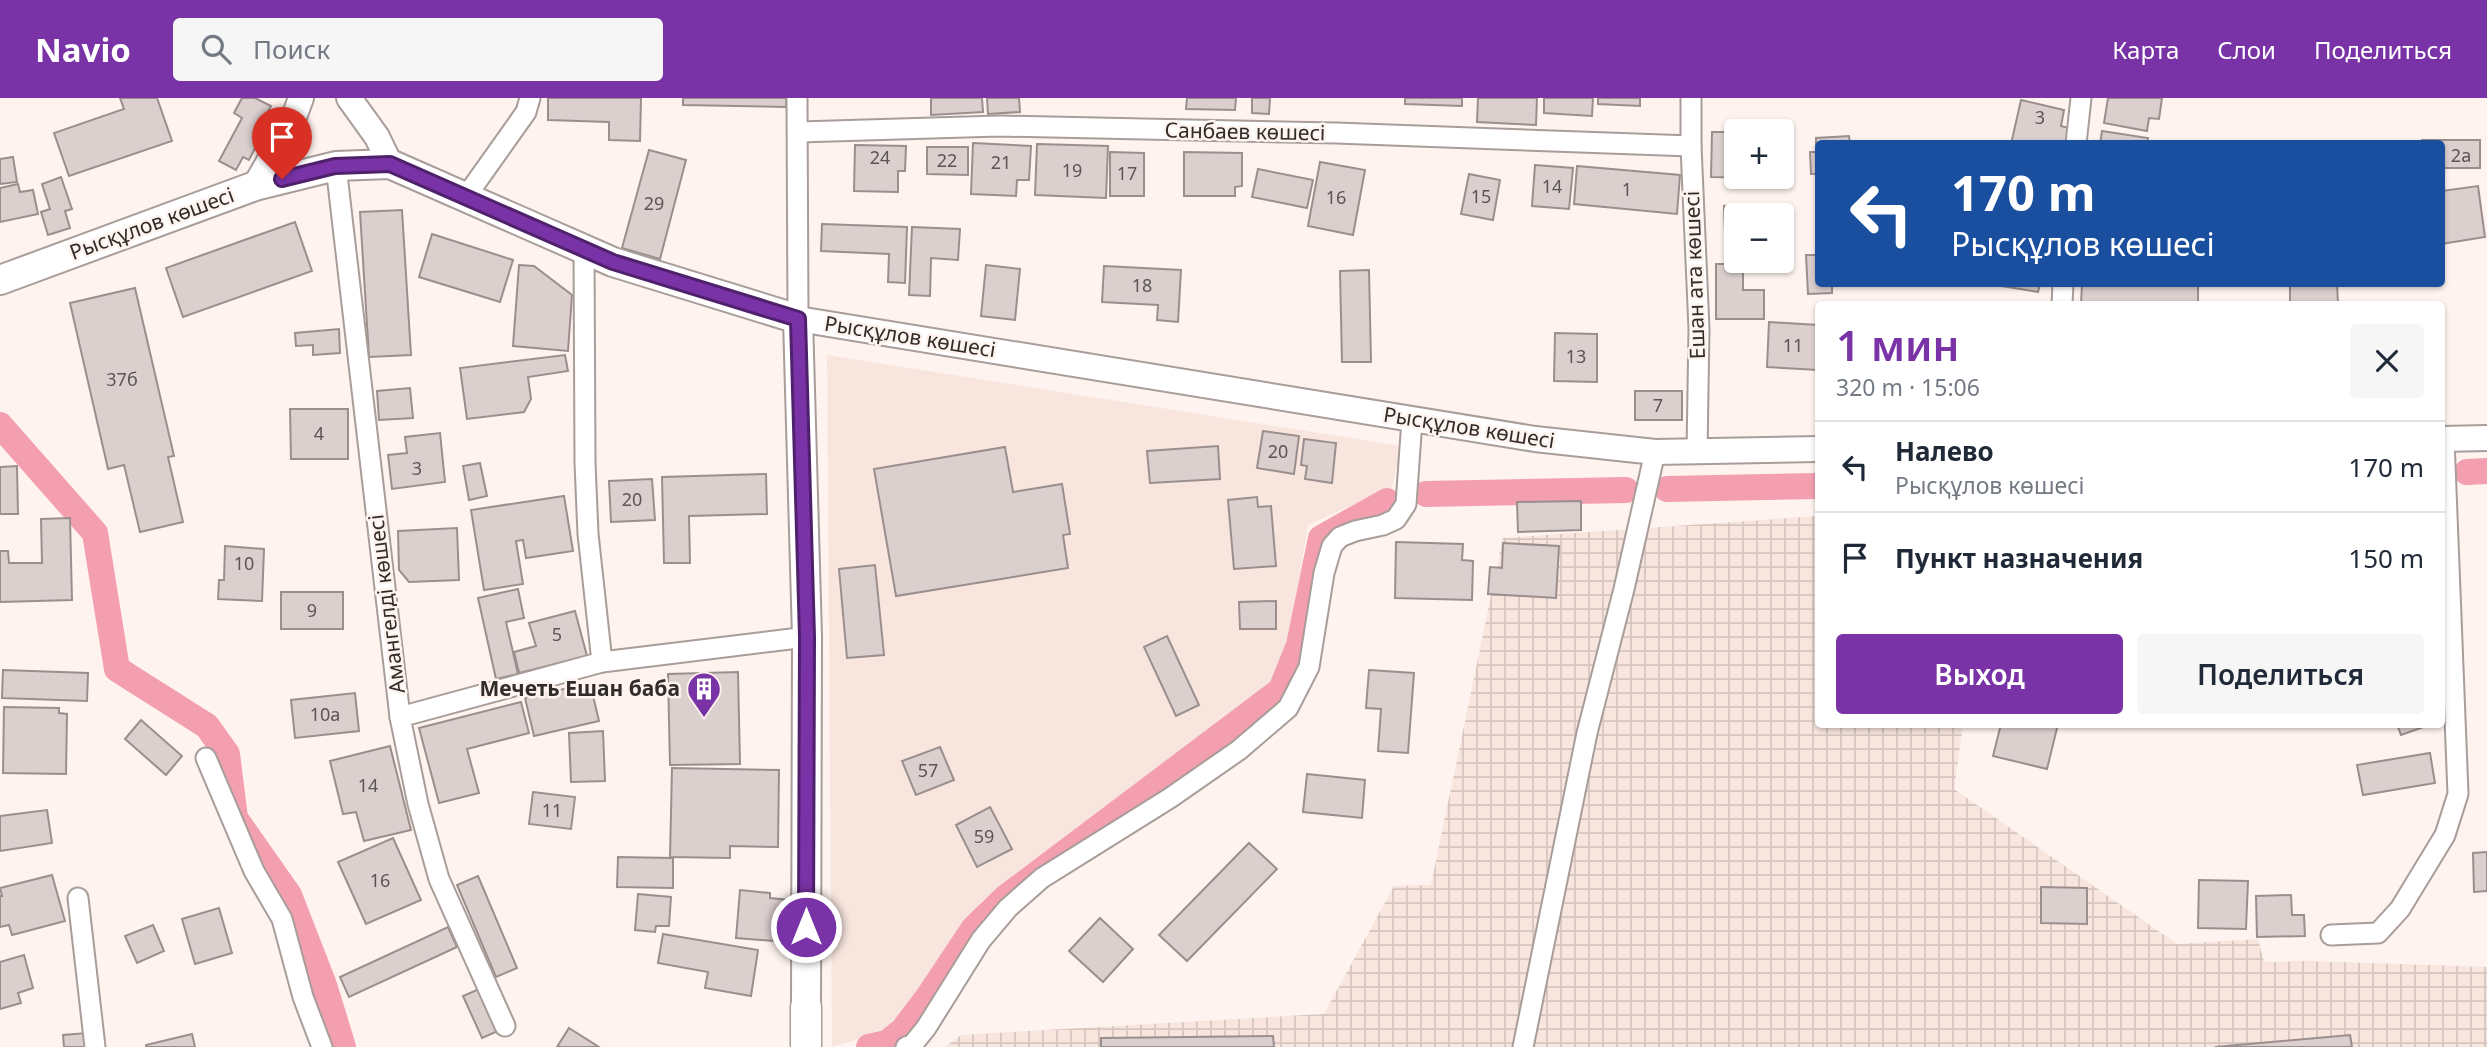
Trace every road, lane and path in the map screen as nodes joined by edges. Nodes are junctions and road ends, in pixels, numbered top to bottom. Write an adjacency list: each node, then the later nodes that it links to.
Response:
1 (301, 98): 12 (street)
2 (349, 98): 10 (street)
3 (530, 98): 13 (street)
4 (797, 98): 7 (street)
5 (1691, 98): 9 (street, Ешан ата көшесі)
6 (2081, 98): 8 (street)
7 (799, 132): 9 (street, Санбаев көшесі); 16 (street)
8 (2076, 140)
9 (1691, 146): 22 (street, Ешан ата көшесі)
10 (390, 164): 11 (main road, Рысқұлов көшесі); 13 (main road, Рысқұлов көшесі)
11 (335, 166): 12 (main road, Рысқұлов көшесі); 26 (street, Амангелді көшесі)
12 (255, 186): 15 (main road, Рысқұлов көшесі)
13 (465, 198): 14 (main road, Рысқұлов көшесі)
14 (584, 250): 16 (main road, Рысқұлов көшесі); 25 (street)
15 (0, 280)
16 (798, 319): 17 (street, Рысқұлов көшесі); 24 (main road)
17 (1412, 420): 21 (street, Рысқұлов көшесі); 35 (street)
18 (2487, 438): 19 (street)
19 (2445, 439)
20 (1815, 449): 22 (street, Рысқұлов көшесі)
21 (1655, 452): 22 (street, Рысқұлов көшесі); 36 (street)
22 (1697, 452)
23 (2445, 483): 29 (street)
24 (807, 637): 25 (street); 30 (main road)
25 (602, 662): 26 (street)
26 (400, 717): 31 (street, Амангелді көшесі)
27 (206, 758): 33 (street)
28 (78, 898): 32 (street)
29 (2331, 935)
30 (806, 1007): 34 (main road)
31 (505, 1026)
32 (95, 1047)
33 (322, 1047)
34 (806, 1047)
35 (906, 1047)
36 (1523, 1047)

